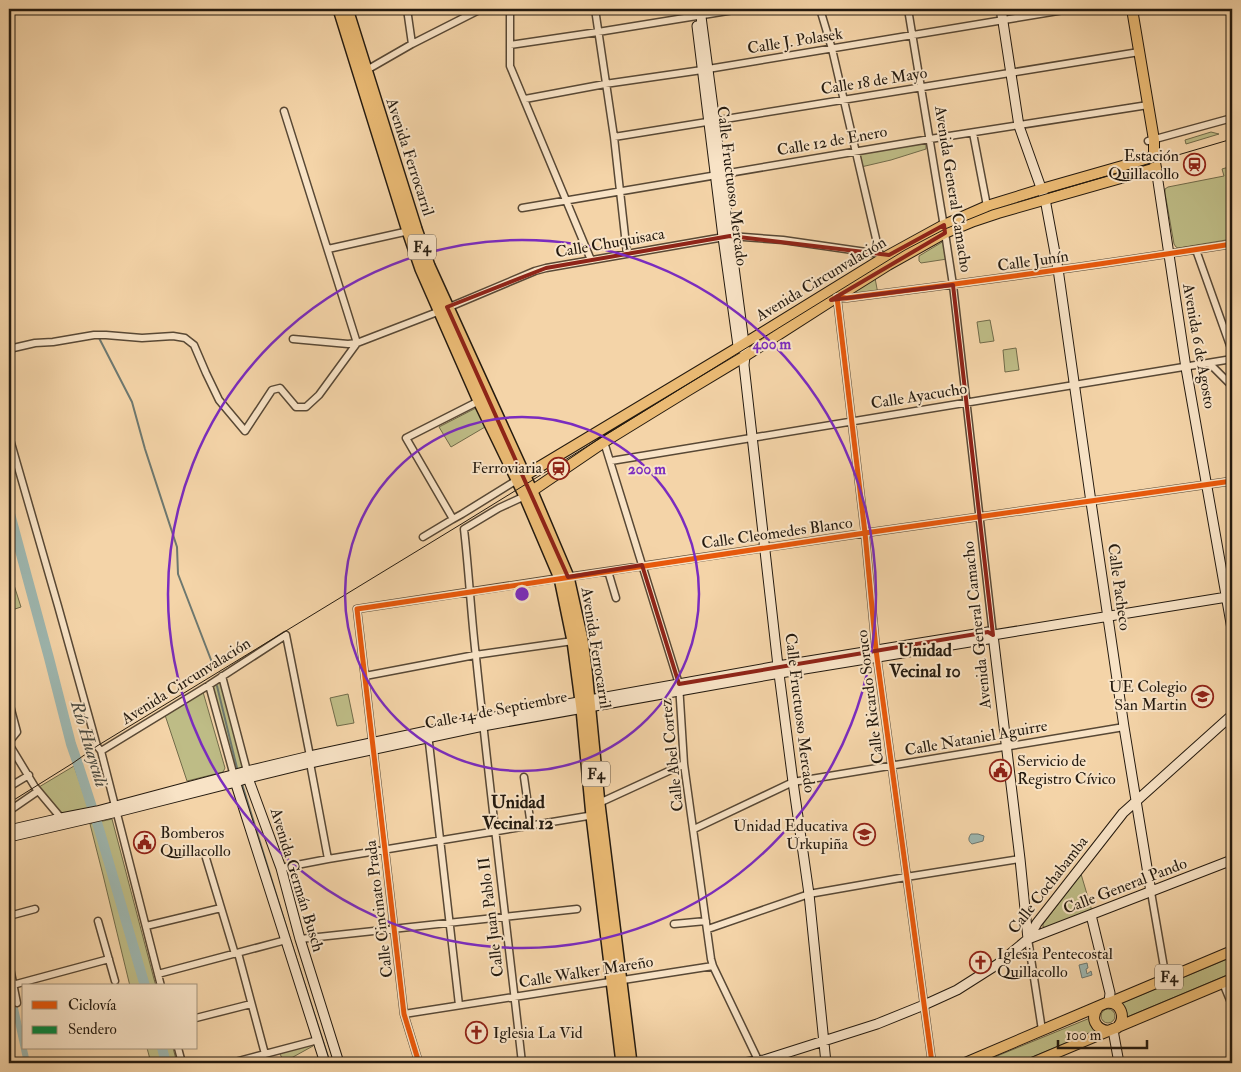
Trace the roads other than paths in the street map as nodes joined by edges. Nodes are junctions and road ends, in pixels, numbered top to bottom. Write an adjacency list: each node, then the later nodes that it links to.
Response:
1 (339, 9): 23 (highway, Avenida Ferrocarril / F4)
2 (347, 9): 23 (highway, Avenida Ferrocarril / F4)
3 (407, 9): 18 (street)
4 (481, 9): 18 (street)
5 (510, 9): 19 (street)
6 (594, 9): 16 (street)
7 (740, 9): 14 (street)
8 (820, 9): 20 (street)
9 (908, 9): 17 (street, Avenida General Camacho)
10 (1001, 9): 15 (main road, Calle Pacheco)
11 (1070, 9): 15 (street, Calle J. Polasek)
12 (1127, 9): 21 (main road)
13 (1132, 9): 21 (main road)
14 (698, 12): 16 (street); 22 (main road, Calle Fructuoso Mercado)
15 (1002, 20): 17 (street, Calle J. Polasek); 24 (main road, Calle Pacheco)
16 (598, 32): 19 (street); 25 (street)
17 (912, 35): 20 (street, Calle J. Polasek); 26 (street, Avenida General Camacho)
18 (412, 44): 23 (street)
19 (510, 45): 27 (street)
20 (832, 49): 22 (street, Calle J. Polasek); 28 (street)
21 (1137, 52): 24 (street, Calle 18 de Mayo); 29 (main road, Avenida 6 de Agosto)
22 (705, 69): 25 (street, Calle J. Polasek); 32 (main road, Calle Fructuoso Mercado)
23 (362, 72): 48 (highway, Avenida Ferrocarril / F4)
24 (1011, 73): 26 (street, Calle 18 de Mayo); 33 (main road, Calle Pacheco)
25 (606, 84): 27 (street, Calle J. Polasek); 35 (street)
26 (921, 88): 28 (street, Calle 18 de Mayo); 36 (street, Avenida General Camacho)
27 (525, 99): 44 (street)
28 (843, 100): 32 (street, Calle 18 de Mayo); 38 (street)
29 (1145, 105): 33 (street, Calle 12 de Enero); 37 (main road, Avenida 6 de Agosto)
30 (284, 110): 51 (street)
31 (1232, 118): 37 (street)
32 (712, 121): 35 (street, Calle 18 de Mayo); 41 (main road, Calle Fructuoso Mercado)
33 (1019, 126): 34 (street, Calle 12 de Enero); 43 (main road, Calle Pacheco)
34 (972, 133): 36 (street, Calle 12 de Enero); 45 (street)
35 (614, 137): 42 (street)
36 (930, 139): 38 (street, Calle 12 de Enero); 47 (street, Avenida General Camacho)
37 (1151, 141): 39 (main road, Avenida 6 de Agosto)
38 (856, 151): 41 (street, Calle 12 de Enero); 55 (street)
39 (1154, 157): 40 (main road, Avenida 6 de Agosto); 43 (main road, Avenida Circunvalación)
40 (1156, 168): 43 (main road, Avenida Circunvalación); 54 (main road, Avenida 6 de Agosto)
41 (719, 175): 42 (street, Calle 12 de Enero); 49 (main road, Calle Fructuoso Mercado)
42 (620, 192): 44 (street, Calle 12 de Enero); 53 (street)
43 (1044, 194): 45 (main road, Avenida Circunvalación); 47 (main road, Avenida Circunvalación); 57 (main road, Calle Pacheco)
44 (566, 201): 46 (street, Calle 12 de Enero); 56 (street)
45 (987, 206): 47 (main road, Avenida Circunvalación)
46 (522, 208)
47 (945, 229): 55 (main road, Avenida Circunvalación); 58 (street, Avenida General Camacho); 59 (main road, Avenida Circunvalación)
48 (412, 230): 51 (street); 60 (highway, Avenida Ferrocarril / F4)
49 (727, 236): 53 (street, Calle Chuquisaca); 55 (street, Calle Chuquisaca); 65 (main road, Calle Fructuoso Mercado)
50 (1232, 244): 52 (street, Calle Junín)
51 (328, 249): 62 (street)
52 (1196, 250): 54 (street, Calle Junín); 64 (street)
53 (627, 254): 56 (street, Calle Chuquisaca)
54 (1168, 254): 57 (street, Calle Junín); 68 (main road, Avenida 6 de Agosto)
55 (881, 256): 65 (main road, Avenida Circunvalación)
56 (591, 260): 60 (street, Calle Chuquisaca)
57 (1058, 270): 58 (street, Calle Junín); 69 (main road, Calle Pacheco)
58 (953, 285): 59 (street, Calle Junín); 72 (street, Avenida General Camacho)
59 (837, 297): 65 (main road, Avenida Circunvalación); 73 (street, Calle Ricardo Soruco)
60 (443, 309): 62 (street, Calle Chuquisaca); 71 (highway, Avenida Ferrocarril / F4); 78 (highway, Avenida Ferrocarril / F4)
61 (293, 339): 62 (street)
62 (357, 343): 63 (street)
63 (9, 349)
64 (1232, 351)
65 (742, 354): 75 (main road, Calle Fructuoso Mercado); 76 (main road, Avenida Circunvalación); 78 (main road, Avenida Circunvalación)
66 (1232, 359): 67 (street, Calle Ayacucho)
67 (1210, 364): 68 (street, Calle Ayacucho); 70 (street)
68 (1186, 368): 69 (street, Calle Ayacucho); 80 (main road, Avenida 6 de Agosto)
69 (1075, 386): 72 (street, Calle Ayacucho); 82 (main road, Calle Pacheco)
70 (1232, 386)
71 (479, 401): 78 (highway, Avenida Ferrocarril / F4); 84 (street)
72 (967, 402): 73 (street, Calle Ayacucho); 83 (street, Avenida General Camacho)
73 (852, 421): 75 (street, Calle Ayacucho); 86 (street, Calle Ricardo Soruco)
74 (9, 436): 116 (street)
75 (752, 437): 77 (street, Calle Ayacucho); 88 (main road, Calle Fructuoso Mercado)
76 (604, 442): 77 (street, Calle Abel Cortez); 81 (main road, Avenida Circunvalación)
77 (611, 461): 89 (street, Calle Abel Cortez)
78 (521, 478): 81 (highway, Avenida Ferrocarril / F4); 84 (street, Avenida Circunvalación)
79 (1232, 482): 80 (street, Calle Cleomedes Blanco)
80 (1207, 485): 82 (street, Calle Cleomedes Blanco); 93 (main road, Avenida 6 de Agosto)
81 (529, 494): 85 (street, Avenida Circunvalación); 91 (highway, Avenida Ferrocarril / F4)
82 (1091, 502): 83 (street, Calle Cleomedes Blanco); 96 (main road, Calle Pacheco)
83 (981, 517): 86 (street, Calle Cleomedes Blanco); 98 (street, Avenida General Camacho)
84 (453, 519): 87 (street, Avenida Circunvalación)
85 (464, 529): 92 (street, Calle Juan Pablo II)
86 (865, 532): 88 (street, Calle Cleomedes Blanco); 100 (street, Calle Ricardo Soruco)
87 (423, 537)
88 (766, 548): 89 (street, Calle Cleomedes Blanco); 102 (main road, Calle Fructuoso Mercado)
89 (642, 565): 90 (street, Calle Cleomedes Blanco); 106 (street, Calle Abel Cortez)
90 (608, 571): 91 (street, Calle Cleomedes Blanco); 94 (street)
91 (564, 578): 92 (street, Calle Cleomedes Blanco); 99 (highway, Avenida Ferrocarril / F4); 108 (highway, Avenida Ferrocarril / F4)
92 (471, 591): 95 (street, Calle Cleomedes Blanco); 101 (street, Calle Juan Pablo II)
93 (1229, 595): 96 (main road, Calle 14 de Septiembre); 97 (main road, Avenida 6 de Agosto)
94 (616, 598)
95 (356, 609): 104 (street, Calle Cincinato Prada)
96 (1108, 616): 98 (main road, Calle 14 de Septiembre); 111 (main road, Calle Pacheco)
97 (1232, 629)
98 (994, 635): 100 (main road, Calle 14 de Septiembre); 115 (main road, Avenida General Camacho)
99 (573, 640): 101 (street); 108 (highway, Avenida Ferrocarril / F4)
100 (877, 653): 102 (main road, Calle 14 de Septiembre); 119 (street, Calle Ricardo Soruco)
101 (475, 655): 104 (street); 110 (street, Calle Juan Pablo II)
102 (779, 669): 106 (main road, Calle 14 de Septiembre); 124 (main road, Calle Fructuoso Mercado)
103 (222, 676): 105 (street, Avenida Circunvalación); 117 (street, Avenida Circunvalación); 121 (street, Avenida Germán Busch)
104 (364, 676): 114 (street, Calle Cincinato Prada)
105 (209, 684): 116 (street, Avenida Circunvalación); 123 (street, Avenida Germán Busch)
106 (679, 688): 108 (main road, Calle 14 de Septiembre); 118 (street, Calle Abel Cortez)
107 (9, 702): 113 (street)
108 (585, 704): 110 (main road, Calle 14 de Septiembre); 130 (highway, Avenida Ferrocarril / F4)
109 (1232, 715): 127 (main road, Calle Cochabamba)
110 (483, 722): 112 (main road, Calle 14 de Septiembre); 135 (street, Calle Juan Pablo II)
111 (1124, 727): 115 (street, Calle Nataniel Aguirre); 127 (main road, Calle Pacheco)
112 (428, 734): 114 (main road, Calle 14 de Septiembre); 137 (street)
113 (9, 743): 120 (street)
114 (373, 746): 117 (main road, Calle 14 de Septiembre); 138 (street, Calle Cincinato Prada)
115 (1006, 747): 119 (street, Calle Nataniel Aguirre); 141 (main road, Avenida General Camacho)
116 (101, 751): 128 (street)
117 (310, 760): 121 (main road, Calle 14 de Septiembre); 140 (street)
118 (684, 764): 130 (street); 133 (street, Calle Abel Cortez)
119 (891, 767): 124 (street, Calle Nataniel Aguirre); 144 (street, Calle Ricardo Soruco)
120 (29, 775): 125 (street); 126 (street)
121 (248, 775): 123 (main road, Calle 14 de Septiembre); 143 (main road, Avenida Germán Busch)
122 (524, 777): 132 (street)
123 (235, 779): 128 (main road, Calle 14 de Septiembre); 162 (main road, Avenida Germán Busch)
124 (793, 782): 133 (street, Calle Nataniel Aguirre); 146 (main road, Calle Fructuoso Mercado)
125 (9, 787)
126 (38, 791): 129 (street); 131 (street)
127 (1137, 802): 145 (main road, Calle Pacheco); 161 (main road, Calle Cochabamba)
128 (116, 809): 131 (main road, Calle 14 de Septiembre); 157 (street)
129 (9, 810)
130 (595, 810): 132 (street); 172 (highway, Avenida Ferrocarril / F4)
131 (62, 821): 134 (main road, Calle 14 de Septiembre); 136 (main road, Calle 14 de Septiembre)
132 (532, 826): 135 (street)
133 (694, 829): 154 (street, Calle Abel Cortez)
134 (9, 830)
135 (496, 832): 137 (street); 152 (street, Calle Juan Pablo II)
136 (9, 837)
137 (440, 841): 138 (street); 155 (street)
138 (385, 850): 140 (street); 159 (street, Calle Cincinato Prada)
139 (206, 858): 147 (street)
140 (328, 859): 143 (street)
141 (1020, 859): 144 (street); 161 (main road, Avenida General Camacho)
142 (1232, 860): 145 (main road, Calle General Pando)
143 (281, 868): 160 (main road, Avenida Germán Busch)
144 (906, 877): 146 (street); 180 (street, Calle Ricardo Soruco)
145 (1151, 892): 150 (main road, Calle General Pando); 169 (street, Calle Pacheco)
146 (809, 894): 158 (street); 188 (main road, Calle Fructuoso Mercado)
147 (221, 908): 157 (street); 164 (street)
148 (35, 910): 151 (street)
149 (577, 910): 152 (street)
150 (1091, 915): 161 (main road, Calle General Pando); 176 (main road)
151 (9, 916)
152 (505, 917): 155 (street); 175 (street, Calle Juan Pablo II)
153 (98, 920): 165 (street)
154 (706, 921): 156 (street); 158 (street, Calle Abel Cortez)
155 (450, 923): 159 (street); 179 (street)
156 (674, 924)
157 (146, 926): 168 (street)
158 (708, 929): 167 (street, Calle Abel Cortez)
159 (394, 930): 160 (street); 183 (street, Calle Cincinato Prada)
160 (300, 939): 195 (main road, Avenida Germán Busch)
161 (1028, 939): 180 (main road, Calle Cochabamba); 185 (street, Avenida General Camacho)
162 (286, 940): 164 (street); 187 (main road, Avenida Germán Busch)
163 (1232, 951): 169 (main road, F4)
164 (236, 954): 168 (street); 178 (street)
165 (109, 959): 170 (street); 174 (street)
166 (9, 963): 174 (street)
167 (713, 966): 172 (street, Calle Walker Mareño); 191 (street, Calle Abel Cortez)
168 (158, 974): 173 (street)
169 (1166, 979): 176 (main road, F4)
170 (115, 981)
171 (1228, 981): 181 (street); 186 (main road, F4)
172 (617, 982): 175 (street, Calle Walker Mareño); 198 (highway, Avenida Ferrocarril / F4); 199 (highway, Avenida Ferrocarril / F4)
173 (160, 984)
174 (11, 985): 177 (street)
175 (514, 996): 179 (street, Calle Walker Mareño); 197 (street, Calle Juan Pablo II)
176 (1110, 1002): 182 (main road, F4); 186 (main road)
177 (17, 1003)
178 (251, 1004): 184 (street); 190 (street)
179 (459, 1005): 183 (street, Calle Walker Mareño)
180 (924, 1005): 188 (main road, Calle Cochabamba); 202 (street, Calle Ricardo Soruco)
181 (1232, 1005)
182 (1098, 1007): 185 (main road, F4); 186 (main road)
183 (404, 1014): 196 (street, Calle Cincinato Prada)
184 (198, 1017)
185 (1042, 1030): 203 (main road, F4)
186 (1113, 1030): 204 (main road, F4); 205 (main road)
187 (318, 1040): 190 (street); 194 (main road, Avenida Germán Busch)
188 (824, 1041): 191 (main road, Calle Cochabamba); 201 (main road, Calle Fructuoso Mercado)
189 (179, 1050): 192 (street)
190 (265, 1054): 193 (street)
191 (758, 1062): 200 (main road, Calle Cochabamba)
192 (182, 1063)
193 (231, 1063)
194 (326, 1063)
195 (339, 1063)
196 (419, 1063)
197 (522, 1063)
198 (622, 1063)
199 (631, 1063)
200 (743, 1063)
201 (826, 1063)
202 (932, 1063)
203 (965, 1063)
204 (1032, 1063)
205 (1119, 1063)

